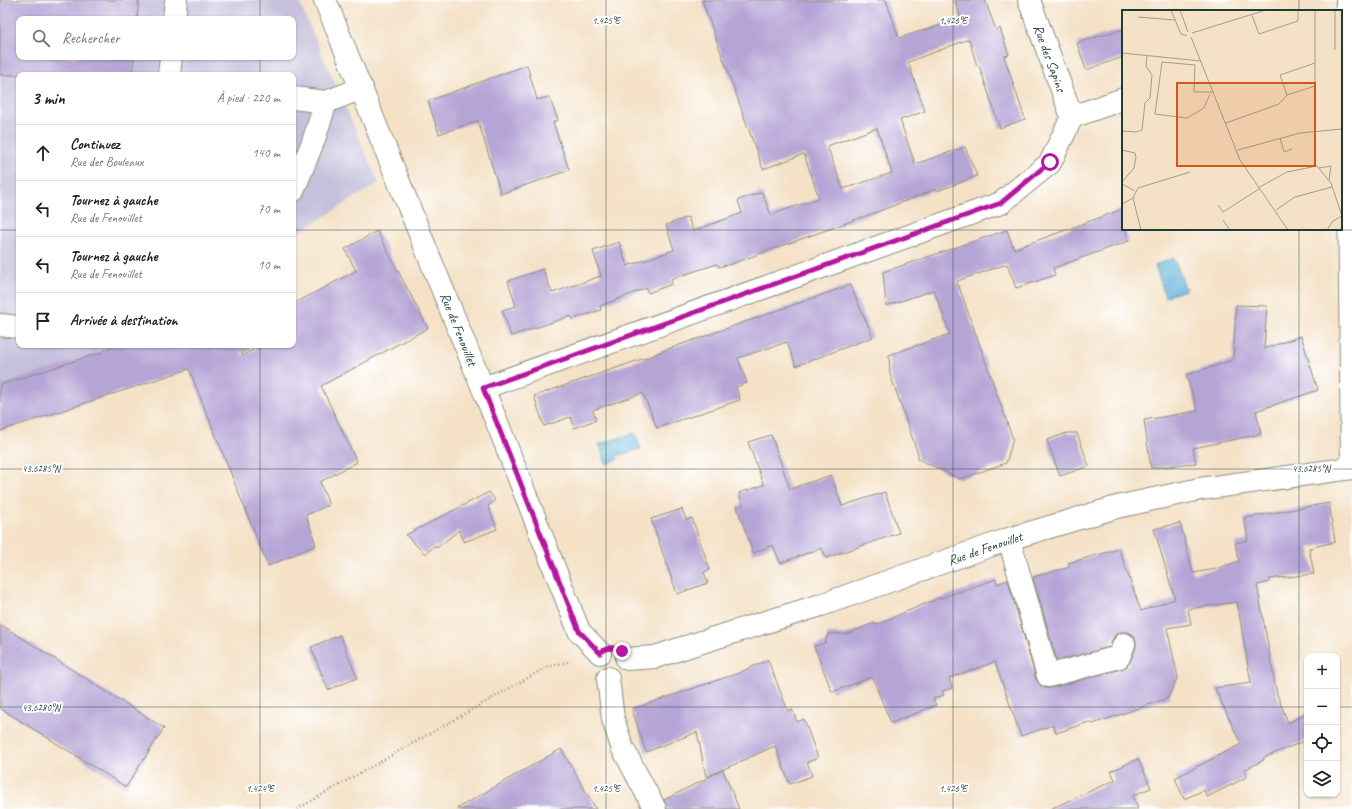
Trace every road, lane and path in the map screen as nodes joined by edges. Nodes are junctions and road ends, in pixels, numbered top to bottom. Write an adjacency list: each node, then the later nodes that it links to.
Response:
1 (176, 0): 5 (street)
2 (326, 0): 9 (street, Rue de Fenouillet)
3 (1029, 0): 13 (street, Rue des Sapins)
4 (1347, 0): 6 (street)
5 (174, 16)
6 (1344, 31): 18 (street)
7 (170, 60): 8 (street)
8 (169, 72)
9 (362, 88): 12 (street); 17 (street, Rue de Fenouillet)
10 (296, 98): 12 (street)
11 (1122, 99): 13 (street)
12 (326, 102): 14 (street)
13 (1072, 117): 17 (street)
14 (296, 184)
15 (0, 325): 16 (street)
16 (16, 327)
17 (483, 388): 21 (street, Rue de Fenouillet)
18 (1352, 468): 19 (street, Rue de Fenouillet)
19 (1009, 539): 20 (street); 22 (street, Rue de Fenouillet)
20 (1124, 644)
21 (600, 653): 22 (street); 23 (street); 24 (path)
22 (627, 659): 23 (street)
23 (608, 678): 25 (street)
24 (296, 809)
25 (655, 809)

